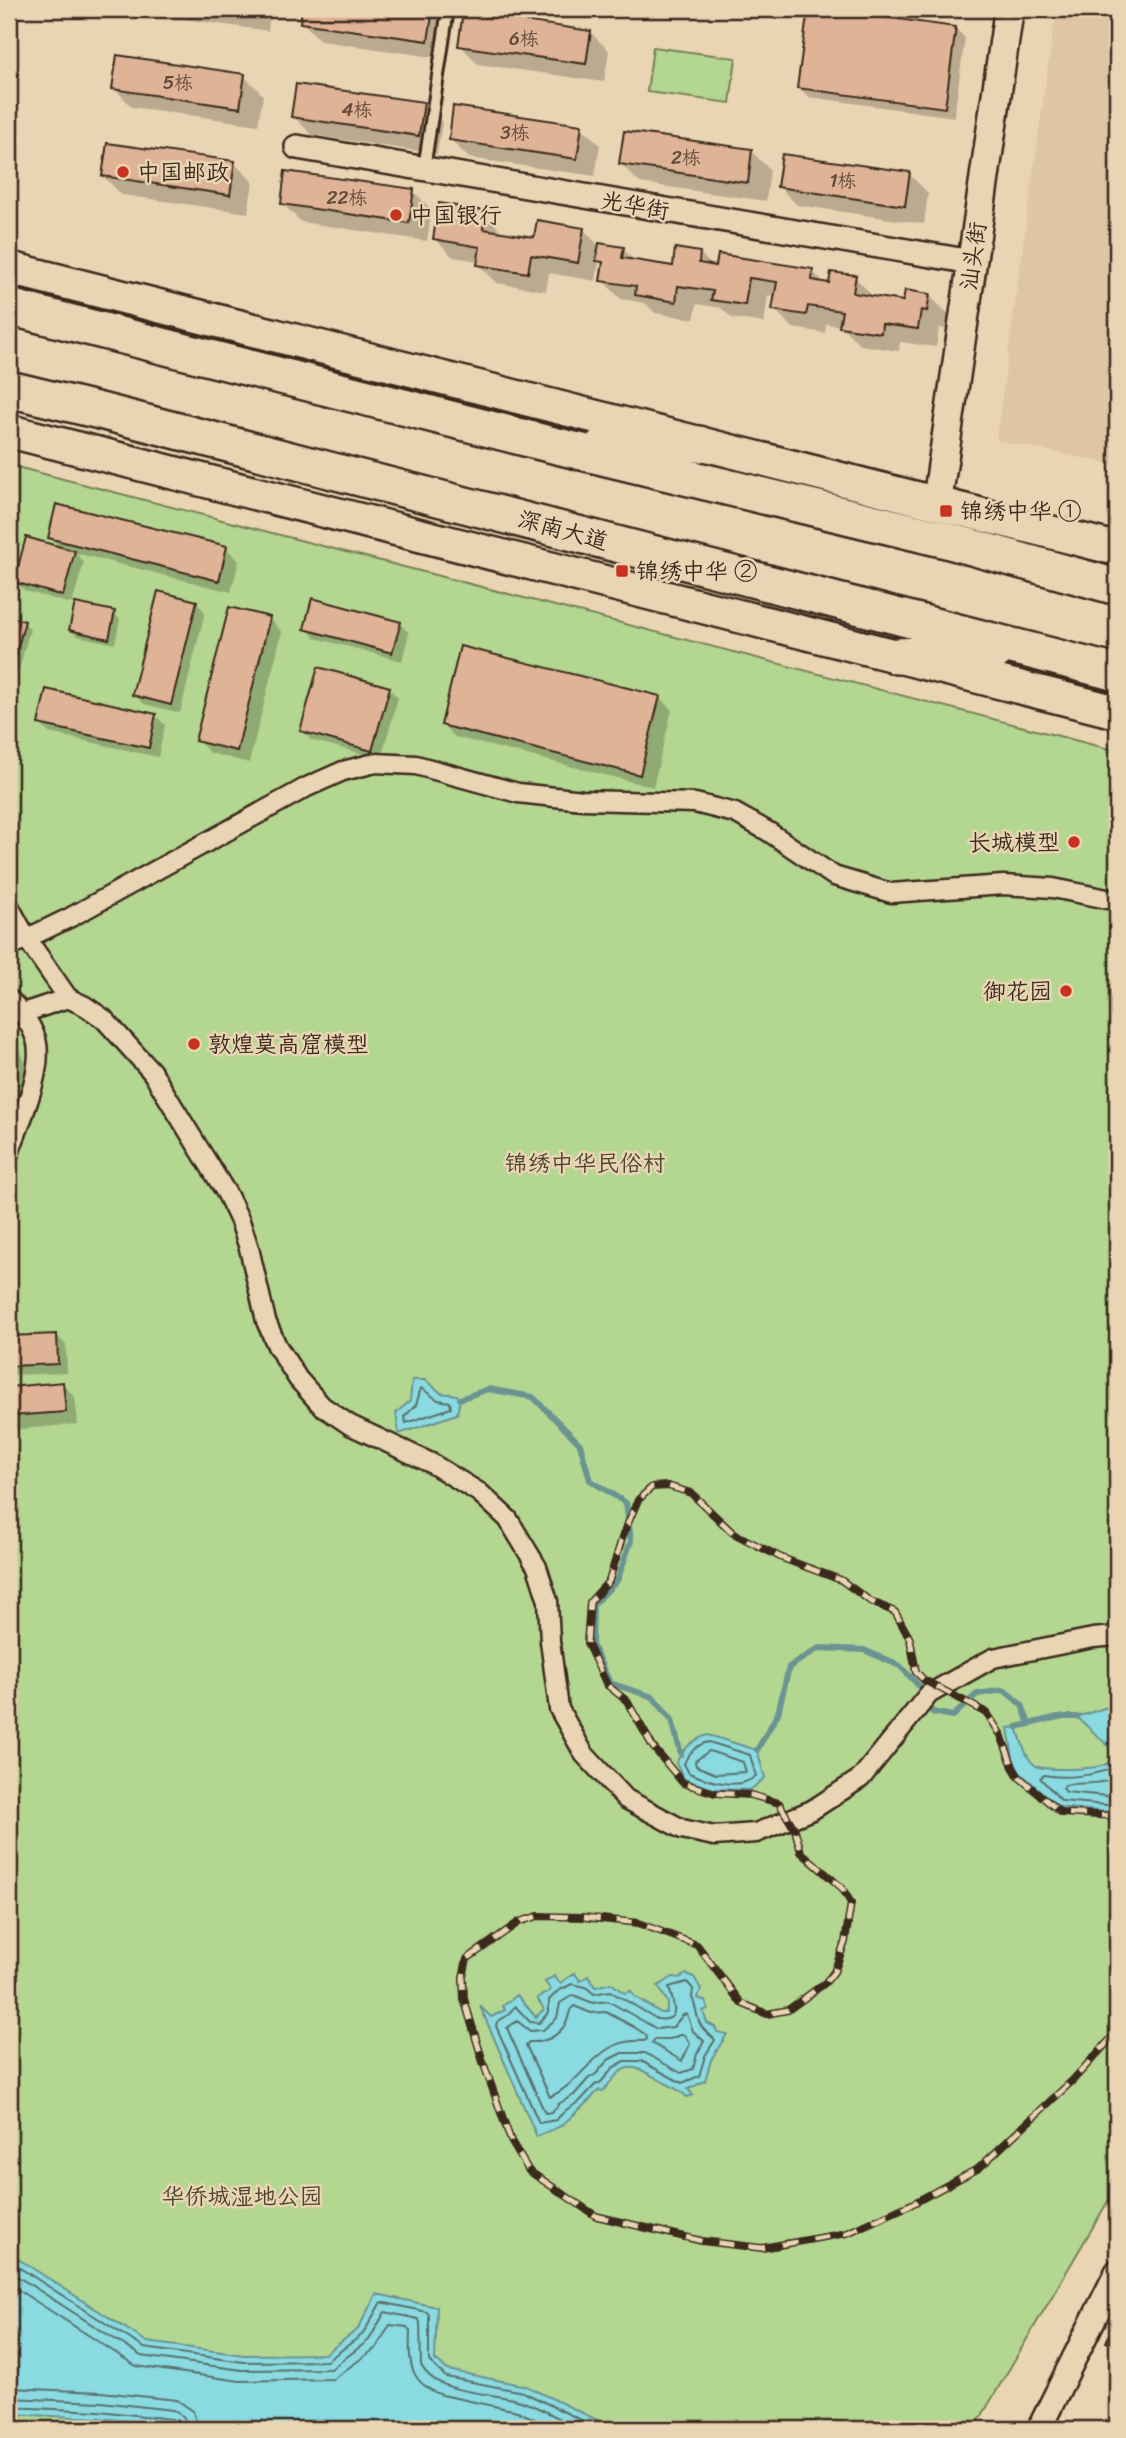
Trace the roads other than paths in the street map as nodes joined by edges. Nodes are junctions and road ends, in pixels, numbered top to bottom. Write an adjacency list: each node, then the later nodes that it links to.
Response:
1 (448, 9): 4 (lane)
2 (1009, 9): 5 (street, 汕头街)
3 (297, 147): 4 (street, 光华街)
4 (424, 169): 5 (street, 光华街)
5 (972, 262): 12 (street, 汕头街)
6 (9, 268): 11 (main road)
7 (9, 307): 10 (main road)
8 (9, 389): 15 (main road, 深南大道)
9 (9, 431): 16 (main road)
10 (545, 443): 11 (main road); 14 (main road)
11 (699, 444): 12 (main road)
12 (937, 503): 13 (main road)
13 (1117, 549)
14 (1117, 587)
15 (1037, 651): 16 (main road); 17 (main road, 深南大道)
16 (897, 656): 18 (main road)
17 (1117, 673)
18 (1117, 712)
19 (1117, 901): 21 (street)
20 (9, 906): 21 (street)
21 (27, 939): 22 (street); 23 (street)
22 (9, 947)
23 (68, 998): 25 (street); 27 (street)
24 (9, 999): 25 (street)
25 (23, 1013): 26 (street)
26 (9, 1154)
27 (1117, 1636)
28 (1117, 2272): 29 (street)
29 (1040, 2429)

